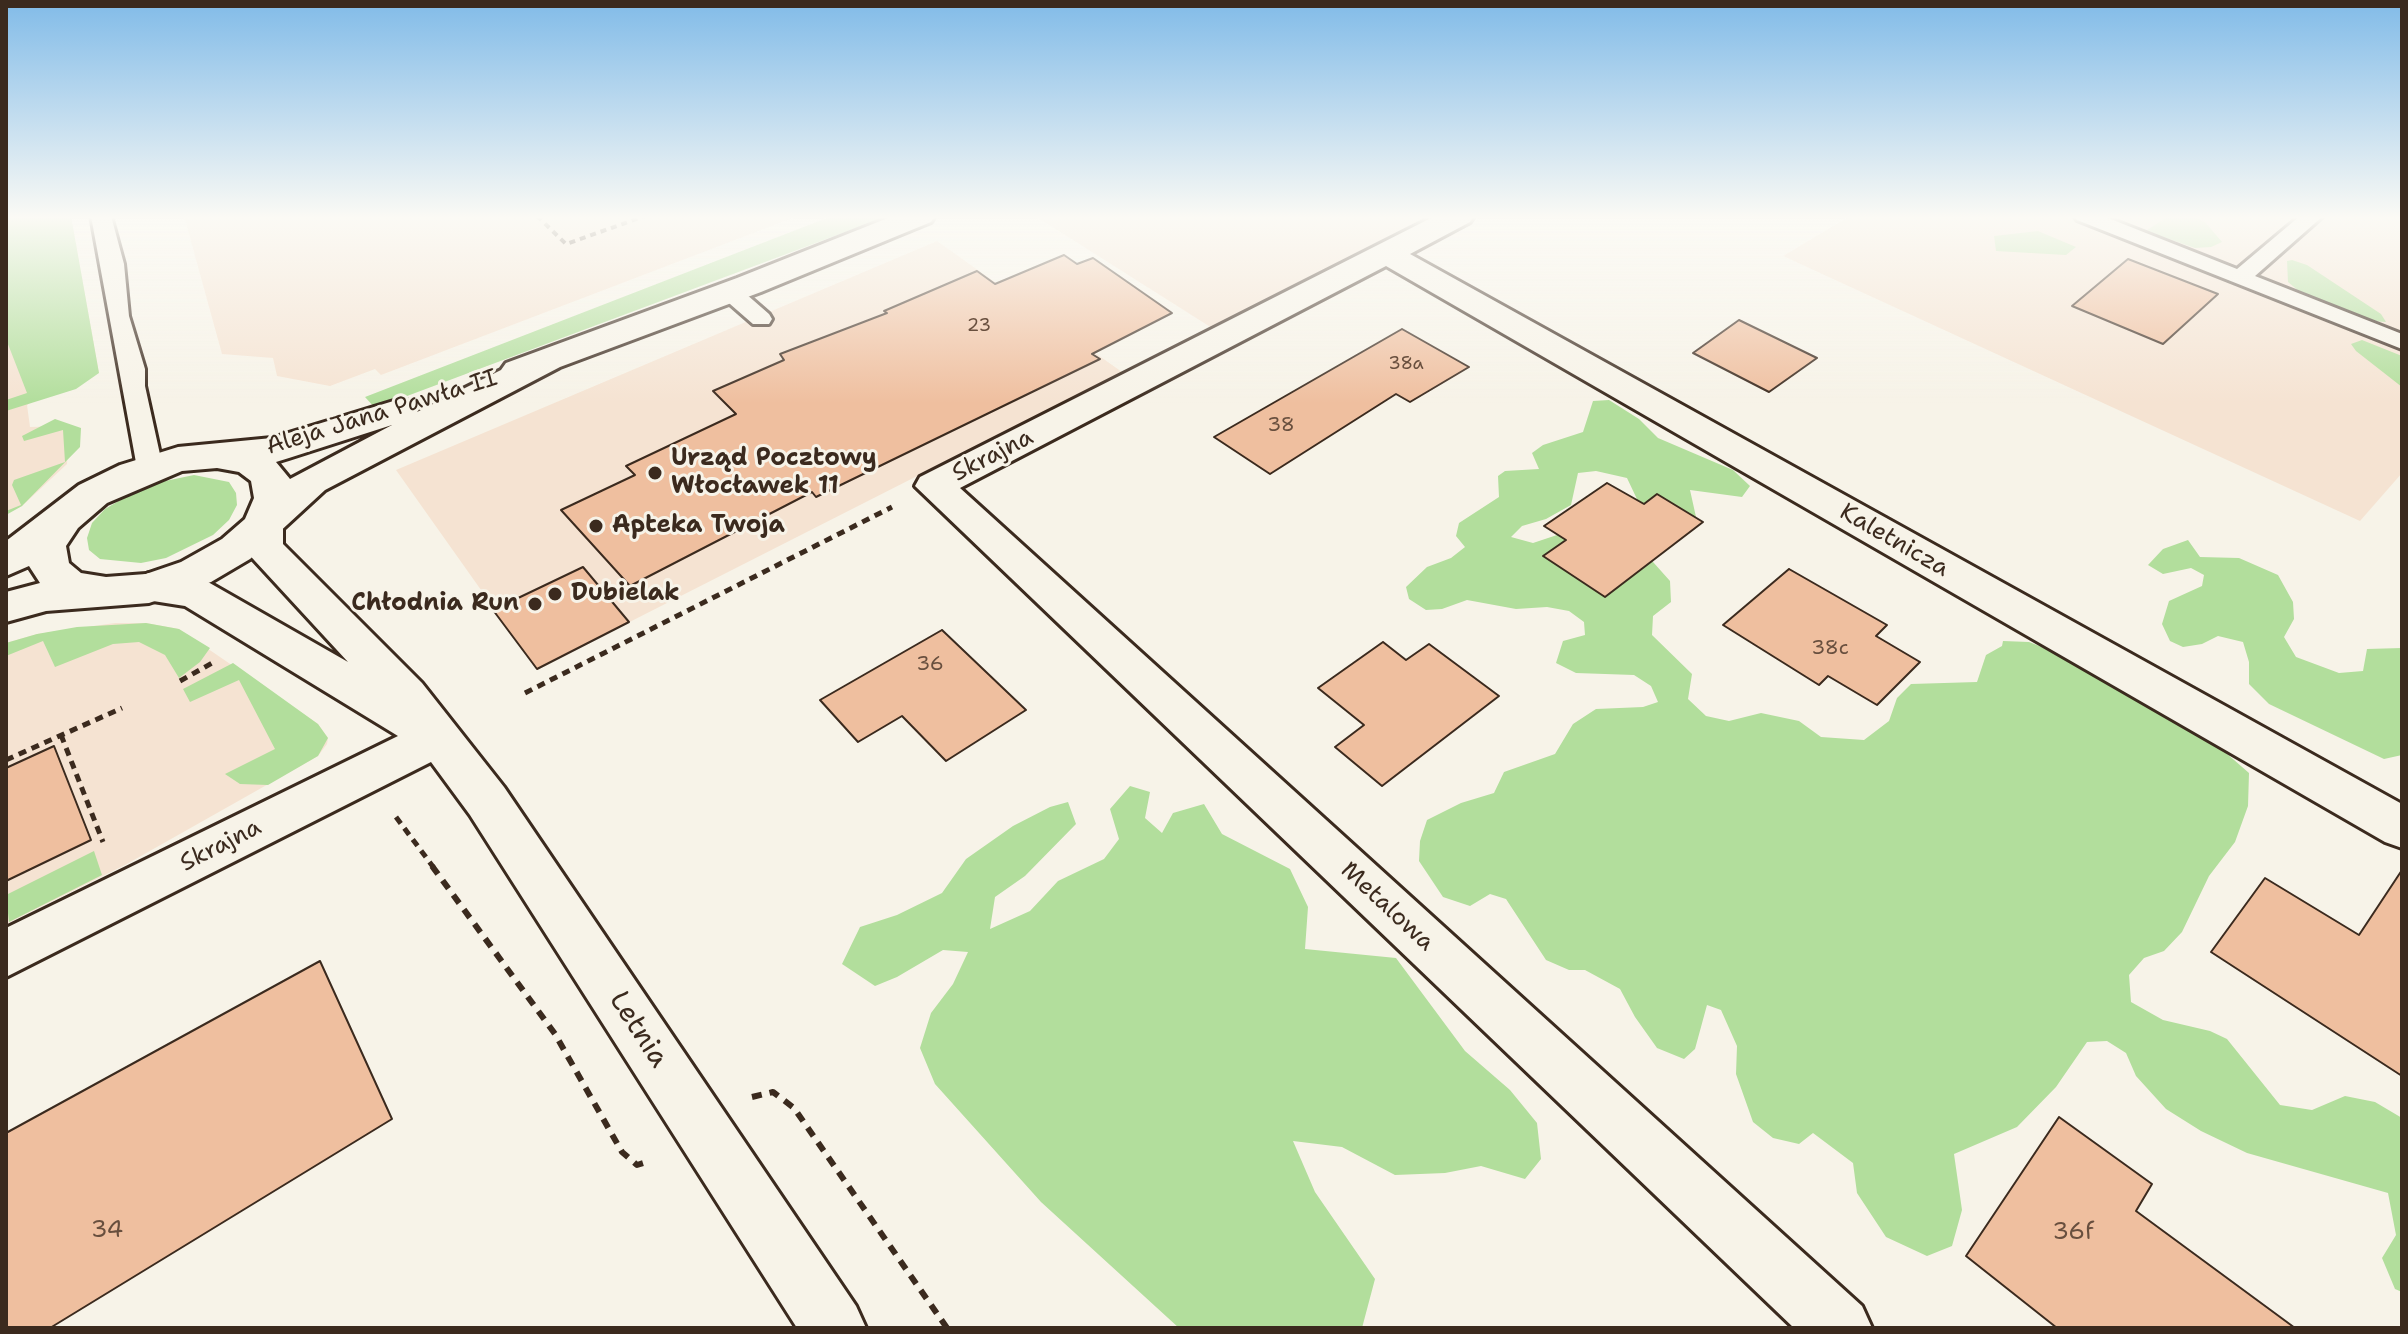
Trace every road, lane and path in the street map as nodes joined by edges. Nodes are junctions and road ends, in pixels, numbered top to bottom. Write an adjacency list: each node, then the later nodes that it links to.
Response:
1 (114, 278): 11 (lane)
2 (764, 278): 6 (street, Aleja Jana Pawła II)
3 (1337, 278): 12 (street, Skrajna)
4 (1431, 278): 24 (street, Kaletnicza)
5 (2239, 278): 8 (lane)
6 (730, 292): 7 (lane); 9 (street, Aleja Jana Pawła II)
7 (761, 319)
8 (2402, 342)
9 (546, 361): 10 (street, Aleja Jana Pawła II); 14 (street, Aleja Jana Pawła II)
10 (217, 456): 11 (street, Aleja Jana Pawła II); 14 (street)
11 (150, 468): 13 (street, Aleja Jana Pawła II)
12 (934, 486): 19 (path, Skrajna); 28 (street, Metalowa)
13 (64, 519): 15 (street); 17 (street)
14 (263, 523): 16 (street, Aleja Jana Pawła II); 22 (street, Letnia)
15 (6, 562)
16 (149, 588): 17 (street); 22 (street, Letnia)
17 (106, 592): 18 (street)
18 (6, 607)
19 (525, 693)
20 (122, 708): 21 (path)
21 (61, 735): 23 (path); 25 (path)
22 (436, 738): 25 (street, Skrajna); 27 (street, Letnia)
23 (6, 760)
24 (2402, 828)
25 (123, 895): 26 (street, Skrajna)
26 (6, 954)
27 (834, 1328)
28 (1840, 1328)

